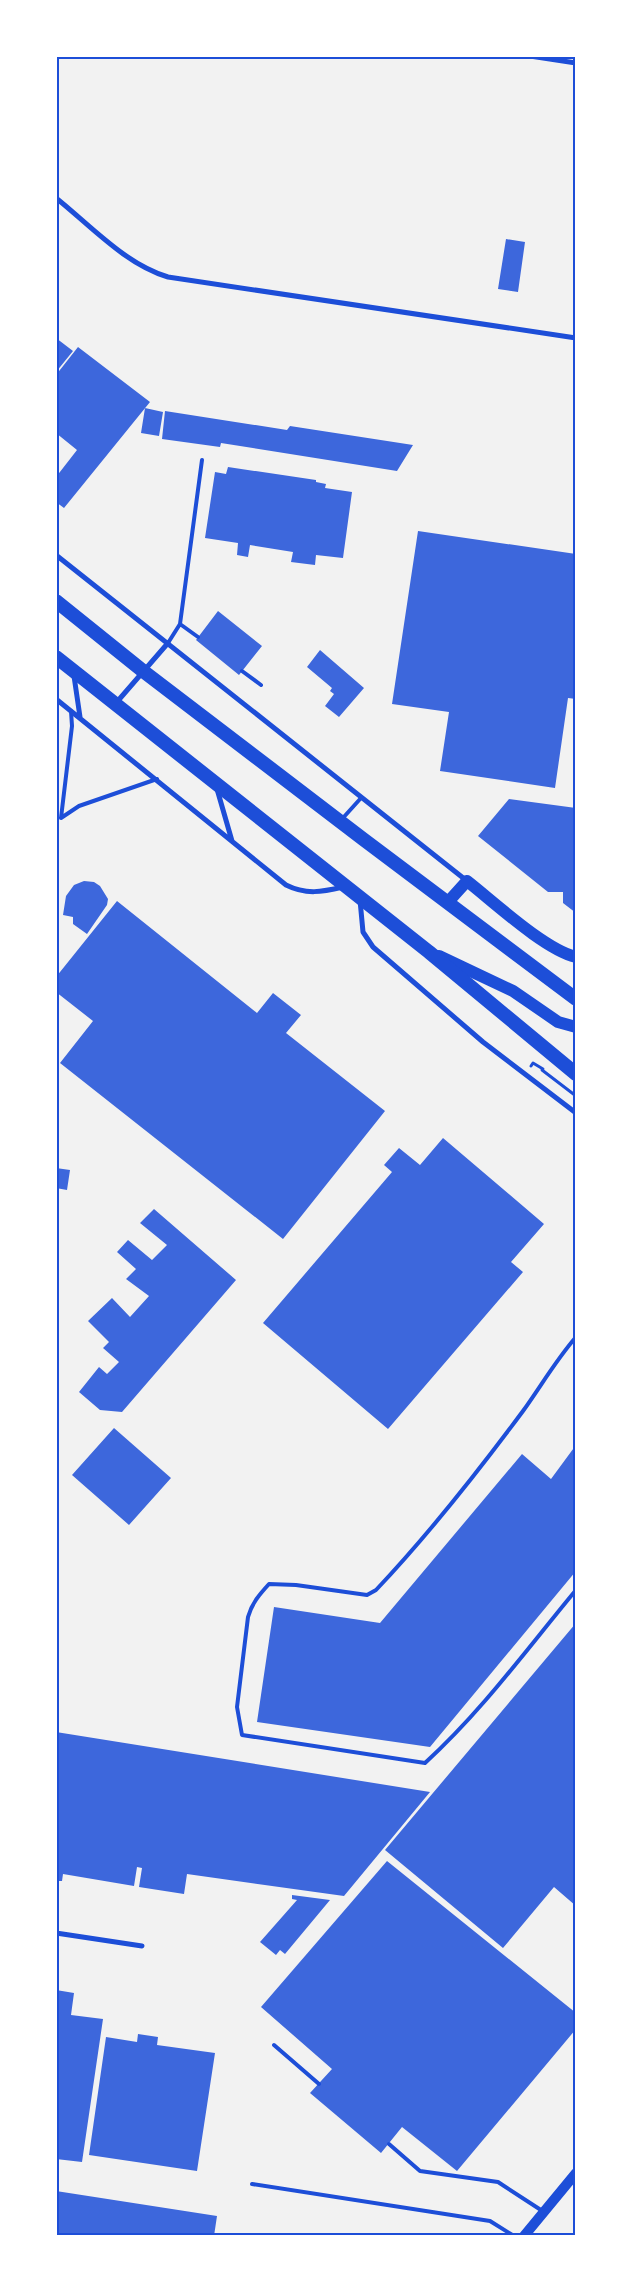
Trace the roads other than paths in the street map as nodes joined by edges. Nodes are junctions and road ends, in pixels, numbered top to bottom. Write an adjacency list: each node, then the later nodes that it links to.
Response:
1 (530, 56): 2 (street)
2 (576, 63)
3 (56, 198): 4 (street)
4 (576, 338)
5 (202, 460): 8 (lane)
6 (56, 555): 10 (street)
7 (56, 601): 13 (highway)
8 (180, 624): 9 (lane); 10 (lane)
9 (198, 637)
10 (168, 643): 13 (street); 22 (street)
11 (56, 657): 12 (highway)
12 (74, 671): 17 (highway); 19 (street)
13 (144, 671): 17 (street); 23 (highway)
14 (242, 671): 15 (lane)
15 (261, 685)
16 (56, 699): 18 (street)
17 (115, 704): 21 (highway)
18 (72, 711): 19 (street); 20 (lane)
19 (80, 717): 20 (street)
20 (157, 779): 24 (street)
21 (216, 784): 24 (street); 26 (highway)
22 (360, 798): 23 (lane); 25 (street)
23 (340, 822): 28 (highway)
24 (232, 842): 26 (street)
25 (467, 881): 28 (main road); 30 (main road)
26 (346, 887): 27 (highway)
27 (360, 898): 29 (highway); 34 (street)
28 (448, 902): 31 (highway)
29 (429, 952): 32 (main road); 33 (highway)
30 (576, 957)
31 (576, 999)
32 (576, 1027)
33 (576, 1074)
34 (576, 1113)
35 (576, 1337): 36 (lane)
36 (576, 1590)
37 (56, 1933): 38 (street)
38 (142, 1946)
39 (274, 2045): 40 (lane)
40 (319, 2084)
41 (388, 2144): 44 (lane)
42 (576, 2173): 44 (main road)
43 (252, 2184): 45 (lane)
44 (544, 2212): 46 (main road)
45 (514, 2236)
46 (524, 2236)

